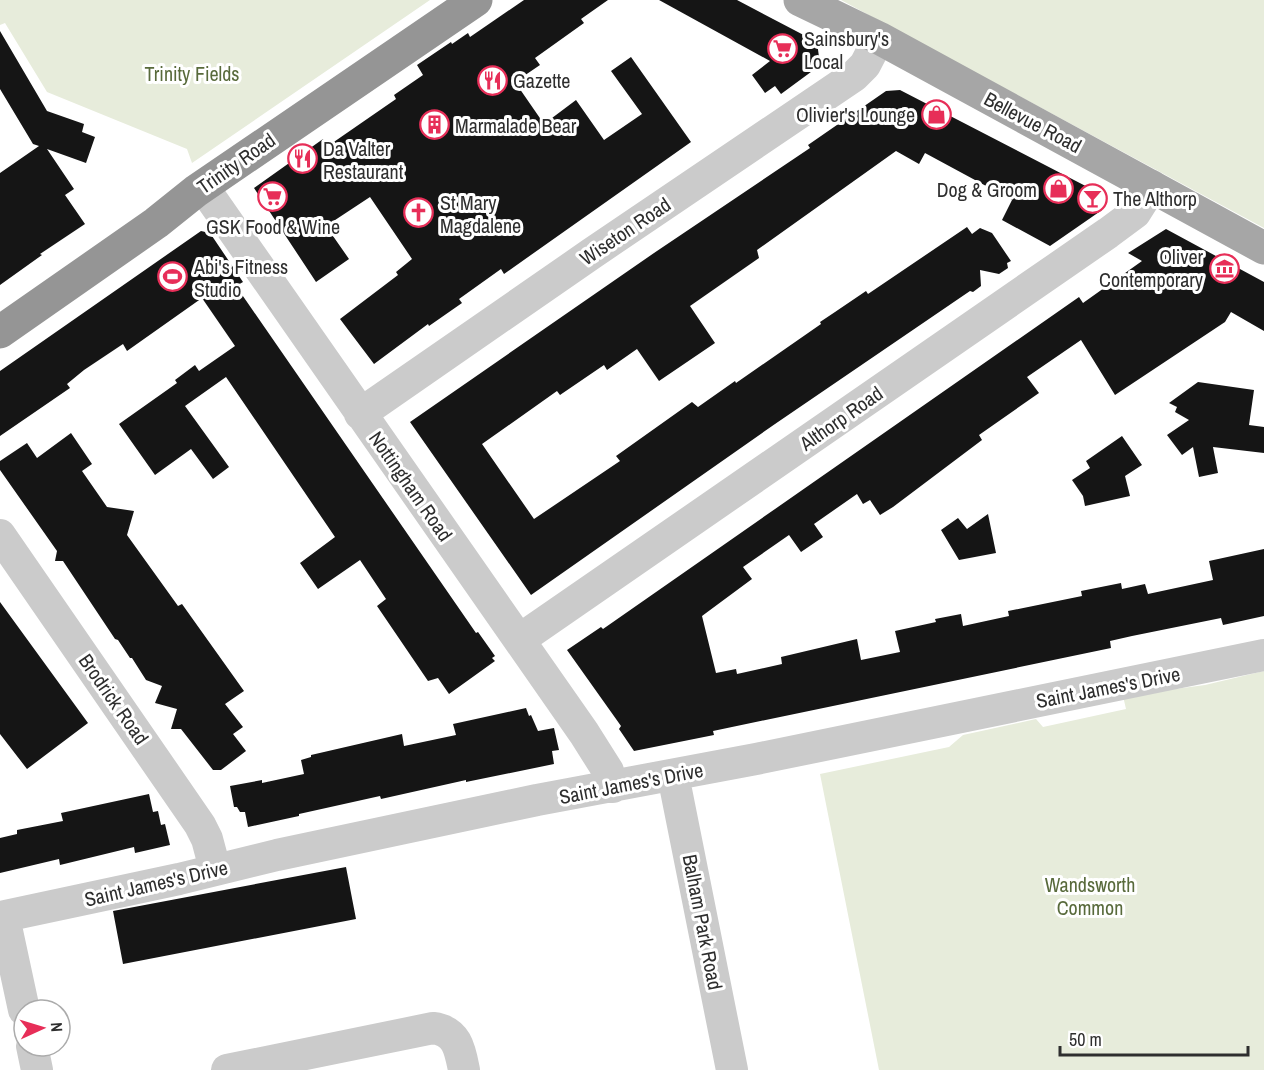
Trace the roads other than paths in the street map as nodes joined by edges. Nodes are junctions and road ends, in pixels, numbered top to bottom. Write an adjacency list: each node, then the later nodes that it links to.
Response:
1 (476, 0): 5 (highway, Trinity Road)
2 (800, 0): 3 (main road, Bellevue Road)
3 (879, 38): 4 (main road, Bellevue Road); 8 (street, Wiseton Road)
4 (1152, 186): 6 (main road, Bellevue Road); 10 (street, Althorp Road)
5 (203, 187): 7 (highway, Trinity Road); 8 (street, Nottingham Road)
6 (1264, 248)
7 (0, 332)
8 (360, 414): 10 (street, Nottingham Road)
9 (0, 535): 14 (street, Brodrick Road)
10 (519, 640): 13 (street, Nottingham Road)
11 (1264, 655): 12 (street, Saint James's Drive)
12 (674, 775): 13 (street, Saint James's Drive); 19 (street, Balham Park Road)
13 (613, 787): 14 (street, Saint James's Drive)
14 (215, 870): 15 (street, Saint James's Drive)
15 (2, 917): 16 (street)
16 (21, 998)
17 (227, 1070): 18 (street)
18 (464, 1070)
19 (732, 1070)

